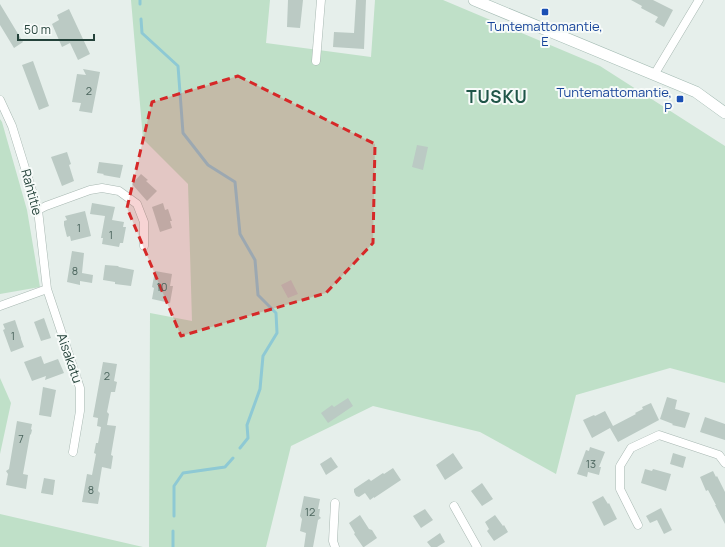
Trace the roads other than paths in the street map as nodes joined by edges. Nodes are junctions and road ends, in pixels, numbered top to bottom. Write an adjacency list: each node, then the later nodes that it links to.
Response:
1 (321, 0): 4 (street)
2 (474, 0): 5 (street)
3 (699, 0): 5 (street)
4 (316, 61)
5 (654, 74): 7 (street)
6 (0, 100): 8 (street, Rahtitie)
7 (725, 113)
8 (38, 210): 9 (street); 10 (street, Rahtitie)
9 (144, 246)
10 (47, 290): 11 (street); 12 (street, Aisakatu)
11 (0, 306)
12 (73, 452)
13 (725, 463): 16 (street)
14 (335, 503): 17 (street)
15 (454, 506): 18 (street)
16 (638, 525)
17 (335, 547)
18 (477, 547)

